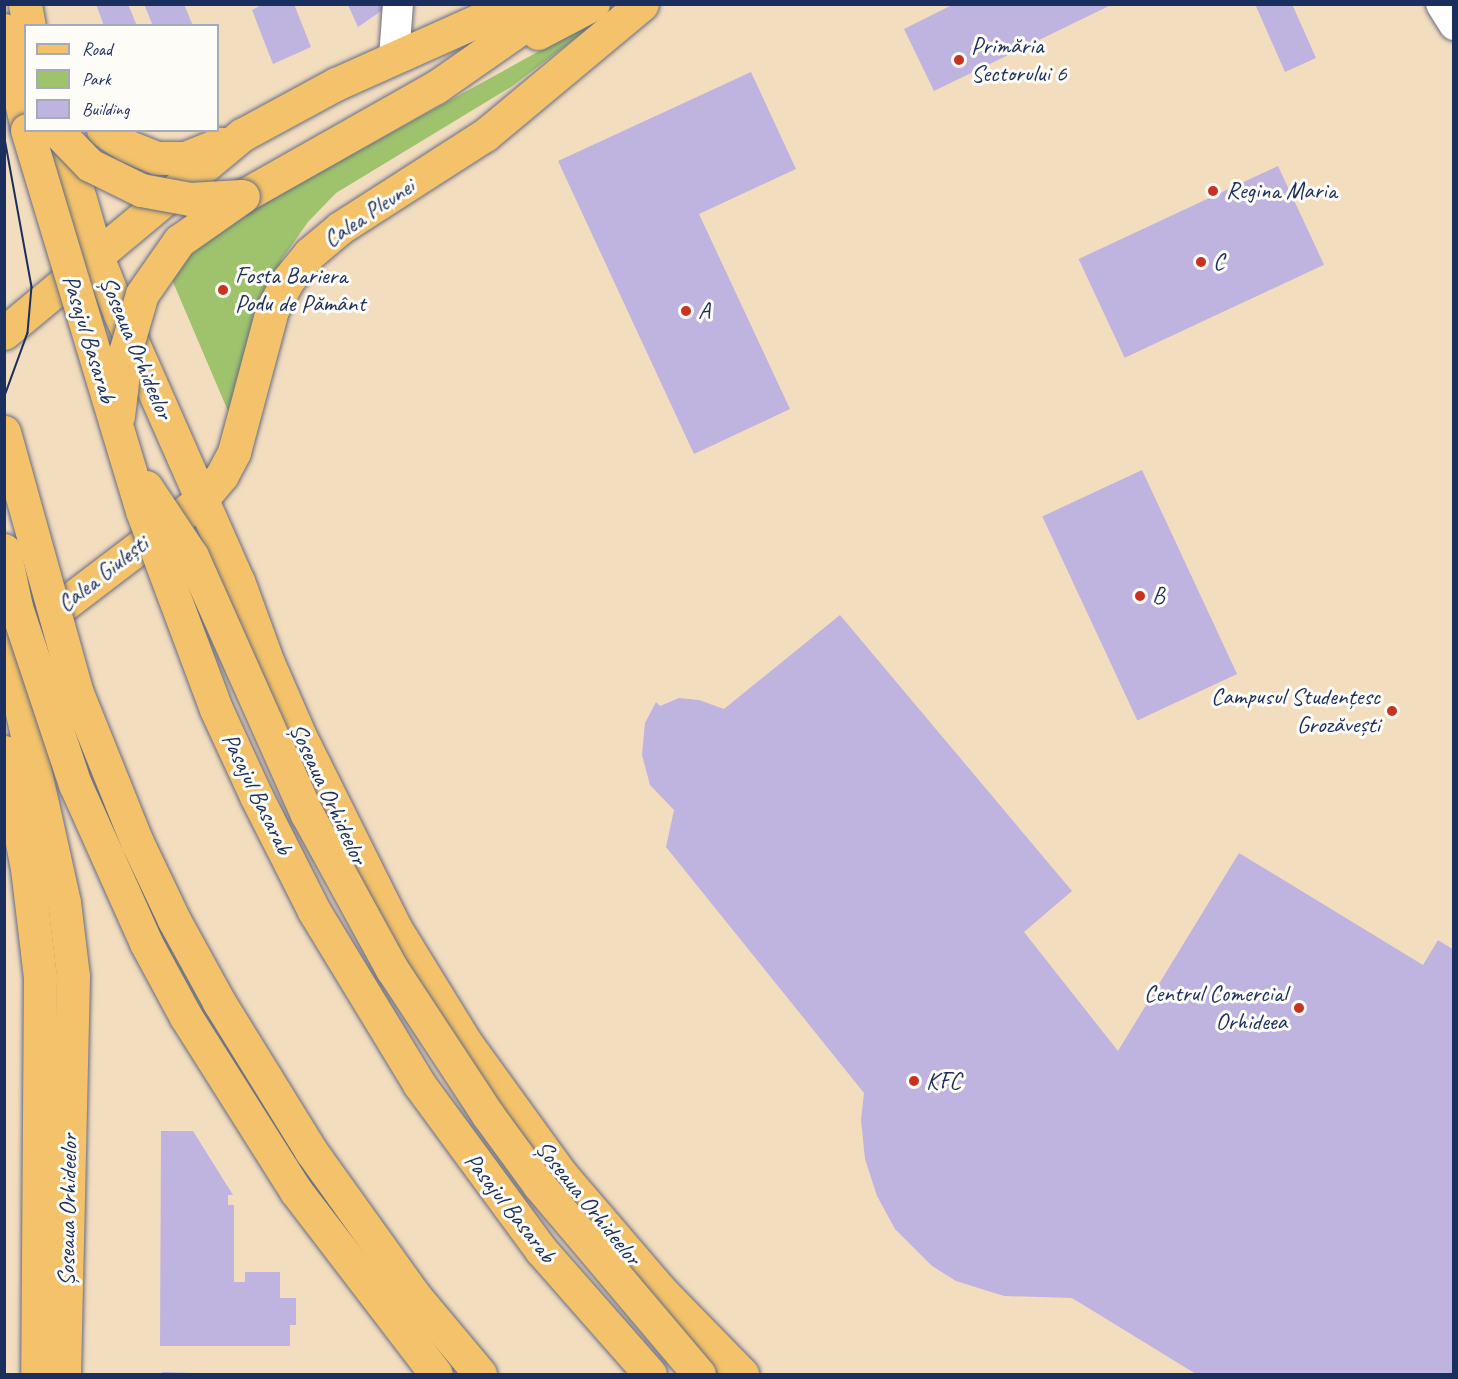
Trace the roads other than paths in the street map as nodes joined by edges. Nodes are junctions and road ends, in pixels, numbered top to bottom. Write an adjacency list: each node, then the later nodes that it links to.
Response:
1 (25, 4): 9 (main road)
2 (398, 4): 10 (street)
3 (515, 4): 10 (main road)
4 (555, 4): 12 (main road)
5 (593, 4): 12 (main road)
6 (642, 4): 24 (main road, Calea Plevnei)
7 (1440, 4): 8 (street)
8 (1454, 25)
9 (14, 32): 11 (main road); 13 (main road)
10 (394, 58): 18 (main road)
11 (24, 70)
12 (436, 87): 19 (main road)
13 (24, 108)
14 (28, 132): 23 (main road, Pasajul Basarab, bridge)
15 (59, 132): 20 (main road, Șoseaua Orhideelor)
16 (60, 132): 19 (main road, bridge)
17 (107, 132): 18 (main road)
18 (242, 135): 20 (main road)
19 (243, 196): 23 (main road, bridge)
20 (96, 254): 21 (main road); 24 (main road, Șoseaua Orhideelor)
21 (4, 333)
22 (4, 432): 34 (main road, bridge)
23 (120, 443): 35 (main road, Pasajul Basarab, bridge); 36 (main road, bridge)
24 (202, 499): 26 (main road, Calea Giulești); 37 (main road, Șoseaua Orhideelor)
25 (4, 550): 33 (main road, bridge)
26 (4, 650)
27 (4, 657): 32 (main road, Șoseaua Orhideelor)
28 (4, 752): 30 (main road, Șoseaua Orhideelor)
29 (4, 825): 30 (main road)
30 (27, 868): 31 (main road, Șoseaua Orhideelor)
31 (37, 1374)
32 (64, 1374)
33 (436, 1374)
34 (480, 1374)
35 (650, 1374)
36 (699, 1374)
37 (742, 1374)

